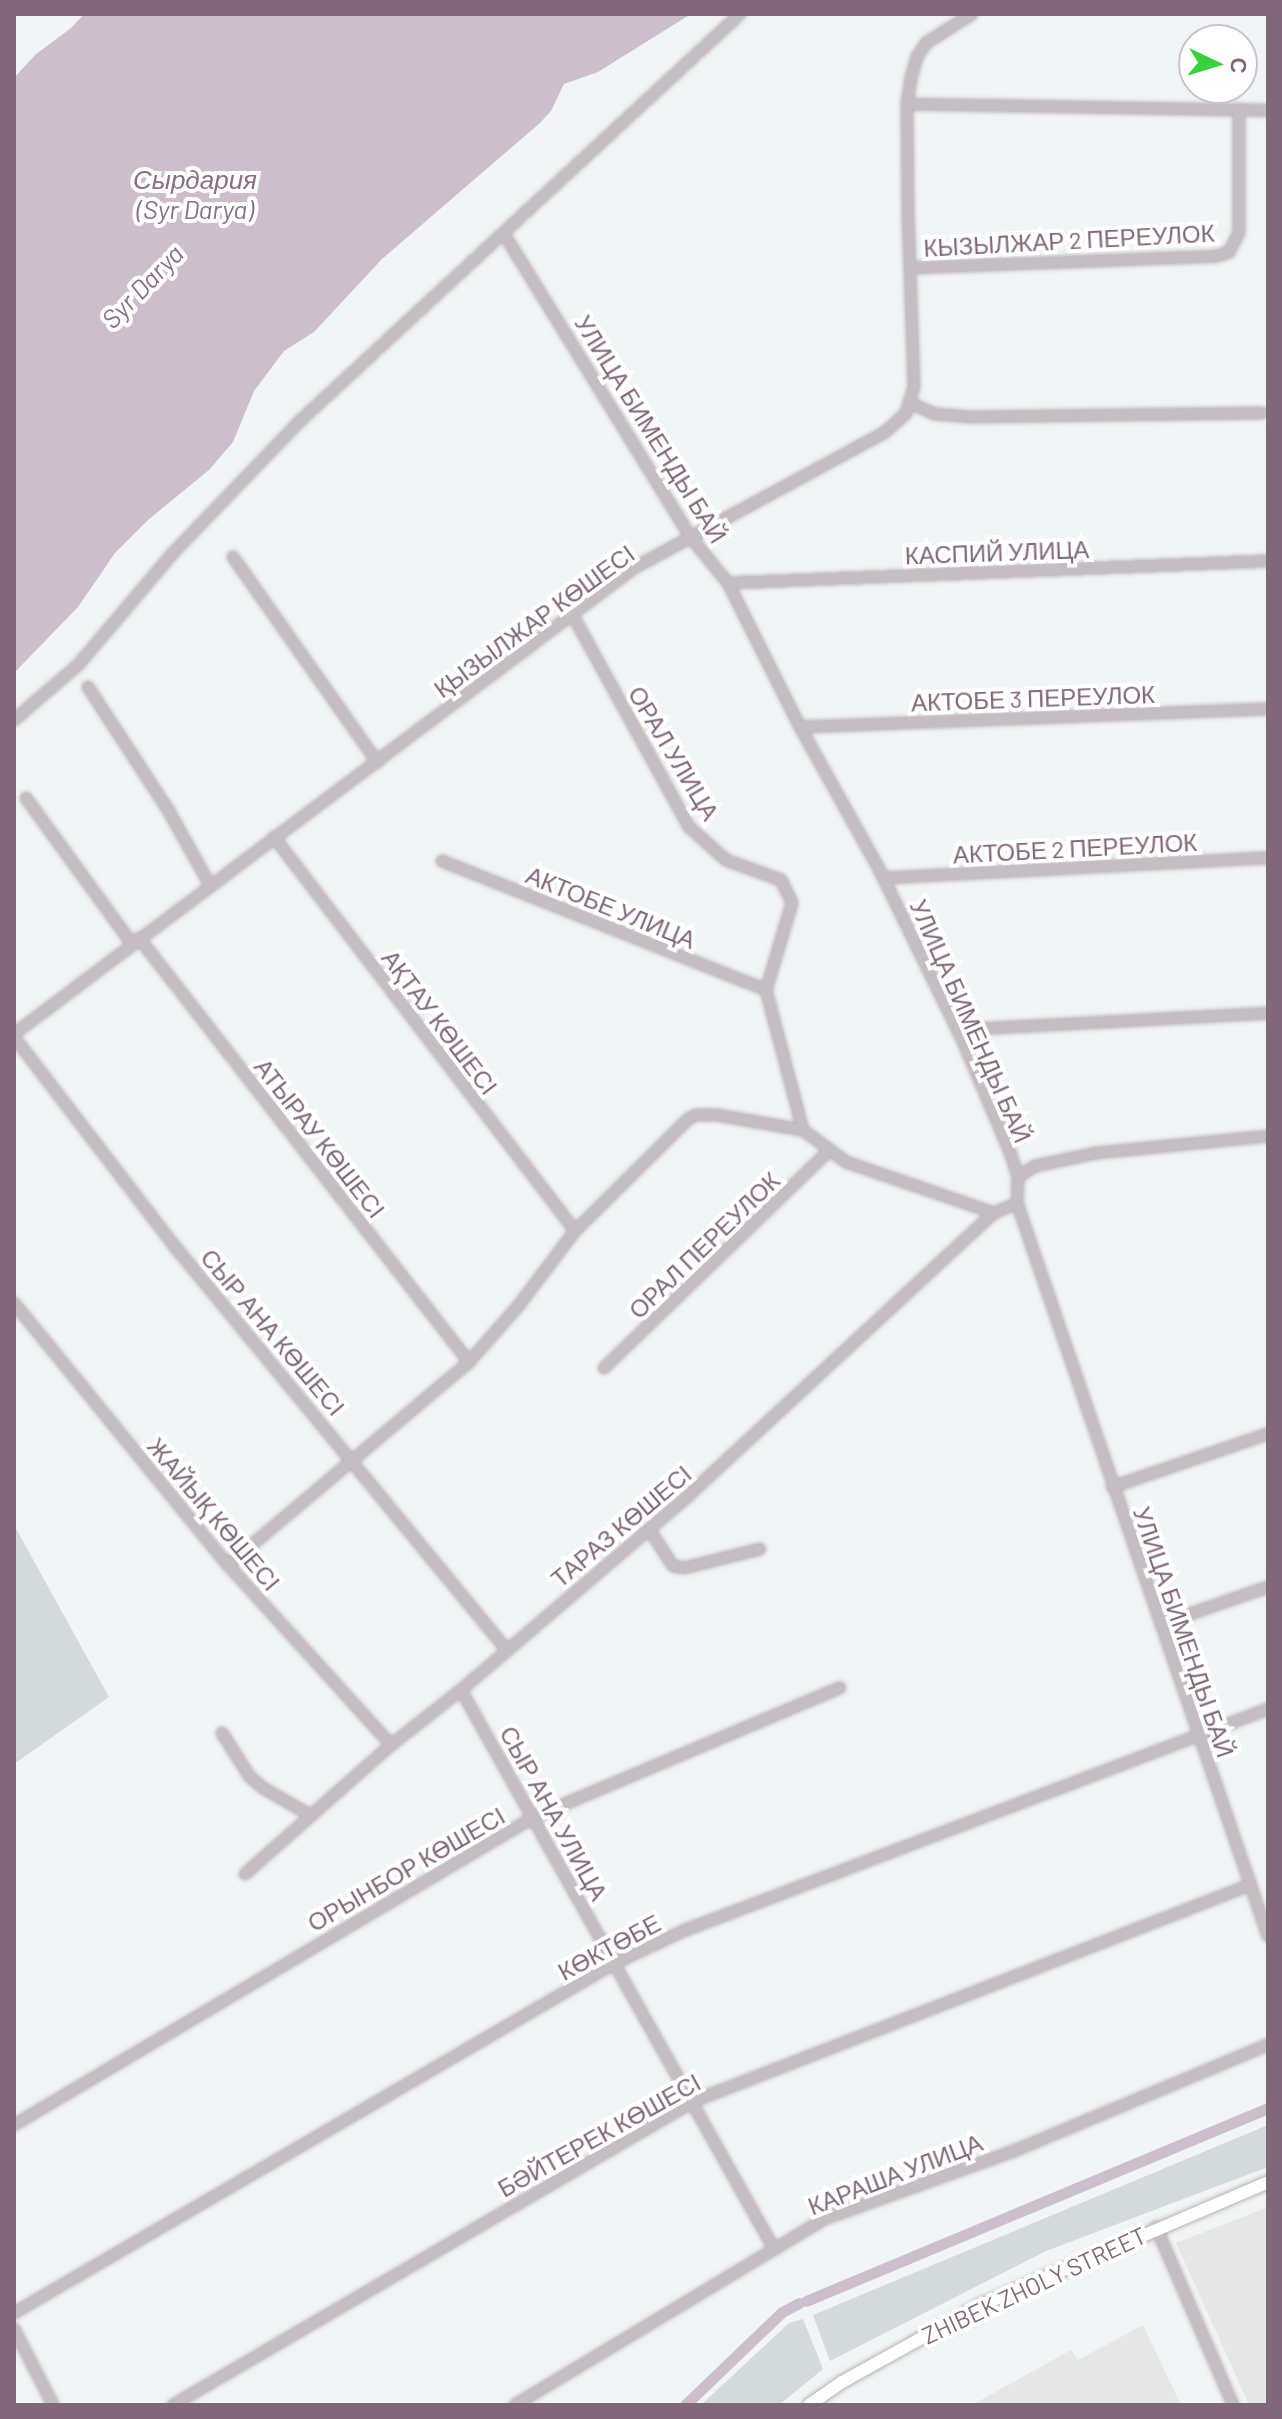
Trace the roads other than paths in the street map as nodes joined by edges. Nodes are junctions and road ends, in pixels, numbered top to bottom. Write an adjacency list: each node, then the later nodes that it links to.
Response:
1 (740, 14): 6 (street)
2 (972, 14): 3 (street)
3 (907, 104): 4 (street); 7 (street)
4 (1239, 109): 5 (street); 7 (street, КЫЗЫЛЖАР 2 ПЕРЕУЛОК)
5 (1268, 110)
6 (504, 234): 10 (street, УЛИЦА БИМЕНДЫ БАЙ); 17 (street)
7 (910, 268): 8 (street)
8 (910, 403): 9 (street); 10 (street, ҚЫЗЫЛЖАР КӨШЕСІ)
9 (1262, 413)
10 (692, 539): 13 (street, УЛИЦА БИМЕНДЫ БАЙ); 14 (street, ҚЫЗЫЛЖАР КӨШЕСІ)
11 (233, 557): 19 (street)
12 (1268, 561): 13 (street, КАСПИЙ УЛИЦА)
13 (728, 583): 18 (street, УЛИЦА БИМЕНДЫ БАЙ)
14 (572, 614): 19 (street, ҚЫЗЫЛЖАР КӨШЕСІ); 27 (street, ОРАЛ УЛИЦА)
15 (88, 687): 25 (street)
16 (1268, 709): 18 (street, АКТОБЕ 3 ПЕРЕУЛОК)
17 (14, 720)
18 (800, 727): 24 (street, УЛИЦА БИМЕНДЫ БАЙ)
19 (377, 762): 21 (street, ҚЫЗЫЛЖАР КӨШЕСІ)
20 (26, 798): 26 (street, АТЫРАУ КӨШЕСІ)
21 (274, 837): 25 (street, ҚЫЗЫЛЖАР КӨШЕСІ); 37 (street, АҚТАУ КӨШЕСІ)
22 (1268, 858): 24 (street, АКТОБЕ 2 ПЕРЕУЛОК)
23 (442, 861): 27 (street, АКТОБЕ УЛИЦА)
24 (884, 878): 29 (street, УЛИЦА БИМЕНДЫ БАЙ)
25 (210, 885): 26 (street, ҚЫЗЫЛЖАР КӨШЕСІ)
26 (135, 941): 30 (street, ҚЫЗЫЛЖАР КӨШЕСІ); 39 (street, АТЫРАУ КӨШЕСІ)
27 (766, 990): 31 (street)
28 (1268, 1013): 29 (street)
29 (957, 1030): 34 (street, УЛИЦА БИМЕНДЫ БАЙ)
30 (14, 1035): 42 (street, СЫР АНА КӨШЕСІ)
31 (803, 1130): 33 (street); 37 (street)
32 (1268, 1136): 34 (street)
33 (830, 1150): 36 (street); 40 (street, ОРАЛ ПЕРЕУЛОК)
34 (1018, 1177): 35 (street, УЛИЦА БИМЕНДЫ БАЙ)
35 (1017, 1203): 36 (street, ТАРАЗ КӨШЕСІ); 43 (street, УЛИЦА БИМЕНДЫ БАЙ)
36 (994, 1213): 44 (street, ТАРАЗ КӨШЕСІ)
37 (575, 1231): 39 (street)
38 (14, 1303): 46 (street, ЖАЙЫҚ КӨШЕСІ)
39 (469, 1362): 42 (street)
40 (604, 1368)
41 (1268, 1434): 43 (street)
42 (352, 1458): 46 (street); 49 (street, СЫР АНА КӨШЕСІ)
43 (1112, 1487): 48 (street, УЛИЦА БИМЕНДЫ БАЙ)
44 (649, 1529): 45 (street); 49 (street, ТАРАЗ КӨШЕСІ)
45 (760, 1549)
46 (228, 1565): 55 (street, ЖАЙЫҚ КӨШЕСІ)
47 (1268, 1587): 48 (street)
48 (1161, 1624): 54 (street, УЛИЦА БИМЕНДЫ БАЙ)
49 (506, 1649): 51 (street, ТАРАЗ КӨШЕСІ)
50 (840, 1688): 57 (street, ОРЫНБОР КӨШЕСІ)
51 (461, 1690): 55 (street, ТАРАЗ КӨШЕСІ); 57 (street, СЫР АНА УЛИЦА)
52 (1268, 1709): 54 (street, КӨКТӨБЕ)
53 (222, 1733): 56 (street)
54 (1198, 1735): 59 (street, УЛИЦА БИМЕНДЫ БАЙ); 61 (street, КӨКТӨБЕ)
55 (391, 1745): 56 (street, ТАРАЗ КӨШЕСІ)
56 (310, 1815): 58 (street, ТАРАЗ КӨШЕСІ)
57 (534, 1817): 61 (street, СЫР АНА УЛИЦА); 64 (street, ОРЫНБОР КӨШЕСІ)
58 (245, 1874)
59 (1250, 1885): 60 (street, УЛИЦА БИМЕНДЫ БАЙ); 63 (street, БӘЙТЕРЕК КӨШЕСІ)
60 (1268, 1936)
61 (615, 1963): 63 (street, СЫР АНА УЛИЦА); 68 (street, КӨКТӨБЕ)
62 (1268, 2045): 67 (street, КАРАША УЛИЦА)
63 (694, 2101): 67 (street, СЫР АНА УЛИЦА); 71 (street, БӘЙТЕРЕК КӨШЕСІ)
64 (14, 2125)
65 (1268, 2182): 66 (main road, ZHIBEK ZHOLY STREET)
66 (1156, 2227): 73 (main road, ZHIBEK ZHOLY STREET); 74 (street)
67 (774, 2249): 72 (street, КАРАША УЛИЦА)
68 (14, 2313)
69 (14, 2329): 70 (street)
70 (53, 2405)
71 (173, 2405)
72 (515, 2405)
73 (809, 2405)
74 (1233, 2405)

